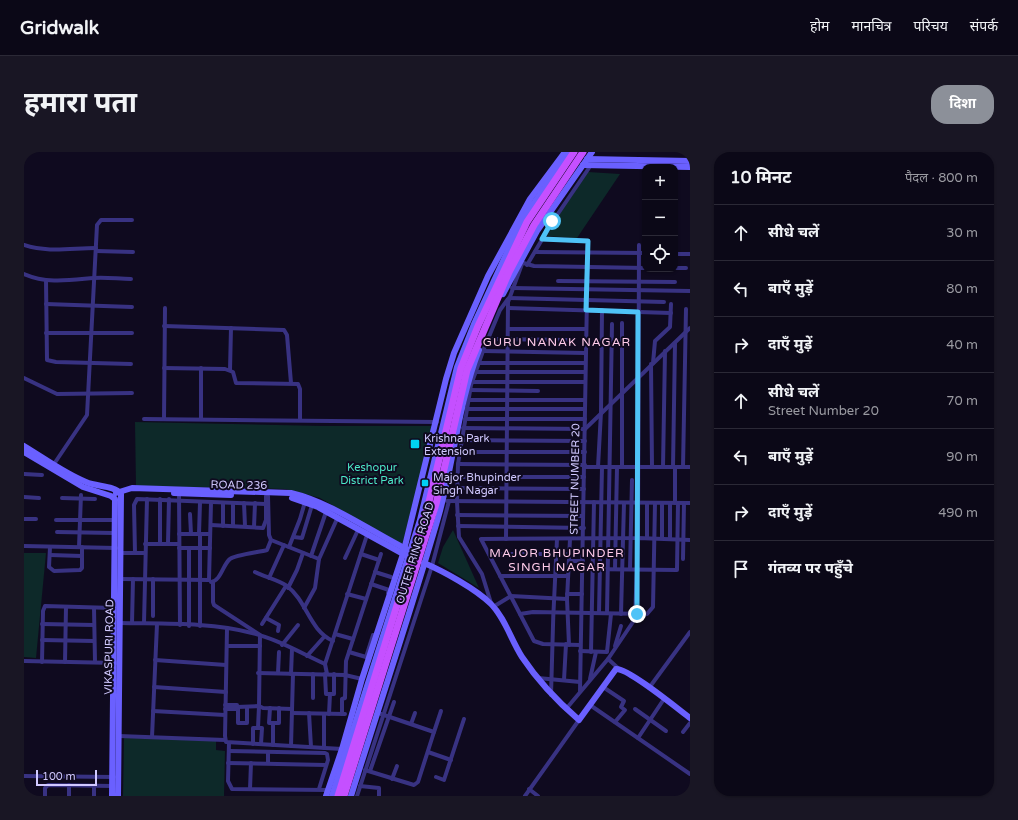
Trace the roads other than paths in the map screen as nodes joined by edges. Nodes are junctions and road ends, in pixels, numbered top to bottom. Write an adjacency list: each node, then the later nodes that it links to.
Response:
1 (565, 152): 116 (street)
2 (570, 152): 11 (street, OUTER RING ROAD)
3 (574, 152): 470 (main road, OUTER RING ROAD, bridge)
4 (592, 152): 5 (street, OUTER RING ROAD)
5 (585, 155): 7 (street); 8 (street, OUTER RING ROAD); 471 (main road, OUTER RING ROAD, bridge)
6 (690, 161): 7 (street)
7 (627, 164): 9 (street); 10 (street)
8 (583, 165): 9 (street); 12 (street, OUTER RING ROAD)
9 (591, 165): 14 (street)
10 (690, 166)
11 (539, 197): 12 (street); 207 (street, OUTER RING ROAD)
12 (553, 207): 24 (street, OUTER RING ROAD)
13 (132, 220): 17 (street)
14 (542, 239): 19 (street); 20 (street)
15 (24, 245): 17 (street)
16 (639, 245): 21 (street)
17 (96, 250): 18 (street); 32 (street)
18 (133, 252)
19 (535, 252): 20 (street); 25 (street)
20 (588, 253): 21 (street); 26 (street, STREET NUMBER 20)
21 (639, 253): 27 (street)
22 (678, 254): 23 (street)
23 (690, 254)
24 (521, 263): 25 (street); 39 (street); 125 (street, OUTER RING ROAD)
25 (527, 265): 26 (street)
26 (587, 267): 27 (street); 36 (street, STREET NUMBER 20)
27 (638, 268): 28 (street); 37 (street)
28 (642, 268)
29 (678, 268): 30 (street)
30 (686, 268)
31 (24, 274): 34 (street)
32 (95, 278): 33 (street); 34 (street); 49 (street)
33 (131, 279)
34 (46, 280): 47 (street)
35 (558, 281): 36 (street)
36 (587, 281): 37 (street); 40 (street, STREET NUMBER 20)
37 (638, 282): 38 (street); 41 (street)
38 (675, 282)
39 (512, 288): 40 (street); 43 (street)
40 (587, 290): 41 (street); 44 (street, STREET NUMBER 20)
41 (638, 290): 42 (street); 45 (street)
42 (690, 290)
43 (508, 298): 44 (street); 52 (street); 69 (street)
44 (586, 299): 45 (street); 54 (street, STREET NUMBER 20)
45 (638, 302): 46 (street); 56 (street)
46 (664, 302)
47 (46, 304): 49 (street); 65 (street)
48 (671, 304): 57 (street)
49 (93, 306): 50 (street); 66 (street)
50 (132, 307)
51 (164, 308): 60 (street)
52 (508, 308): 54 (street); 62 (street)
53 (686, 309): 68 (street)
54 (586, 310): 55 (street); 64 (street, STREET NUMBER 20)
55 (602, 310): 56 (street); 108 (street)
56 (638, 312): 57 (street); 89 (street)
57 (671, 313): 81 (street)
58 (622, 323): 98 (street)
59 (612, 324): 104 (street)
60 (164, 326): 61 (street); 83 (street)
61 (231, 328): 85 (street); 94 (street)
62 (509, 328): 64 (street); 70 (street)
63 (690, 328): 68 (street)
64 (586, 329): 76 (street, STREET NUMBER 20)
65 (46, 333): 66 (street); 77 (street)
66 (92, 333): 67 (street); 77 (street)
67 (132, 333)
68 (685, 334): 72 (street); 140 (street)
69 (488, 339): 70 (street); 73 (street)
70 (509, 340): 71 (street); 75 (street)
71 (568, 340)
72 (675, 343): 74 (street); 139 (street)
73 (482, 351): 75 (street); 78 (street)
74 (665, 351): 81 (street); 138 (street)
75 (509, 352): 76 (street); 79 (street)
76 (585, 353): 80 (street, STREET NUMBER 20)
77 (90, 362): 82 (street); 100 (street)
78 (478, 363): 79 (street); 86 (street)
79 (509, 363): 80 (street); 87 (street)
80 (585, 363): 88 (street, STREET NUMBER 20)
81 (652, 363): 89 (street); 137 (street)
82 (131, 364)
83 (164, 368): 84 (street); 110 (street)
84 (201, 368): 85 (street); 111 (street)
85 (230, 370): 94 (street)
86 (475, 372): 87 (street); 91 (street)
87 (508, 372): 88 (street); 92 (street)
88 (585, 372): 93 (street, STREET NUMBER 20)
89 (638, 376): 98 (street); 136 (street)
90 (24, 378): 100 (street)
91 (472, 382): 92 (street); 95 (street)
92 (508, 382): 93 (street); 96 (street)
93 (585, 382): 103 (street, STREET NUMBER 20)
94 (291, 383): 115 (street)
95 (470, 390): 96 (street); 101 (street)
96 (508, 391): 97 (street); 102 (street)
97 (538, 391)
98 (623, 391): 104 (street); 135 (street)
99 (132, 393): 100 (street)
100 (89, 394): 128 (street)
101 (468, 400): 102 (street); 105 (street)
102 (508, 400): 103 (street); 106 (street)
103 (585, 400): 107 (street, STREET NUMBER 20)
104 (611, 403): 108 (street); 133 (street)
105 (466, 409): 106 (street); 112 (street)
106 (508, 409): 107 (street); 113 (street)
107 (585, 409): 114 (street, STREET NUMBER 20)
108 (601, 412): 119 (street); 132 (street)
109 (144, 419): 110 (street)
110 (164, 419): 111 (street)
111 (201, 419): 115 (street)
112 (465, 419): 113 (street); 117 (street)
113 (507, 419): 114 (street); 118 (street)
114 (585, 419): 119 (street, STREET NUMBER 20)
115 (300, 420): 116 (street)
116 (437, 422): 254 (street)
117 (463, 428): 118 (street); 120 (street)
118 (507, 428): 119 (street); 121 (street)
119 (585, 428): 122 (street, STREET NUMBER 20)
120 (461, 440): 121 (street); 125 (street)
121 (507, 440): 122 (street); 126 (street)
122 (585, 441): 127 (street, STREET NUMBER 20)
123 (24, 446): 128 (street)
124 (24, 452): 159 (street)
125 (457, 452): 126 (street); 129 (street); 164 (street, OUTER RING ROAD)
126 (508, 452): 127 (street); 130 (street)
127 (585, 452): 131 (street, STREET NUMBER 20)
128 (54, 464): 152 (street)
129 (458, 464): 130 (street); 144 (street)
130 (507, 464): 131 (street); 145 (street)
131 (585, 466): 132 (street); 146 (street, STREET NUMBER 20)
132 (600, 467): 133 (street); 170 (street)
133 (609, 467): 134 (street); 171 (street)
134 (617, 467): 135 (street); 172 (street)
135 (622, 467): 136 (street)
136 (637, 467): 137 (street); 181 (street)
137 (652, 467): 138 (street)
138 (663, 467): 139 (street)
139 (674, 467): 140 (street); 185 (street)
140 (683, 467): 141 (street)
141 (690, 467)
142 (24, 474): 143 (street)
143 (42, 475)
144 (458, 477): 145 (street); 148 (street)
145 (507, 477): 146 (street); 149 (street)
146 (584, 477): 150 (street, STREET NUMBER 20)
147 (632, 480): 180 (street)
148 (458, 488): 149 (street); 166 (street)
149 (506, 488): 150 (street); 167 (street)
150 (584, 489): 168 (street, STREET NUMBER 20)
151 (179, 493): 152 (street, ROAD 236); 153 (street, ROAD 236); 163 (street)
152 (121, 495): 159 (street, ROAD 236); 190 (street); 252 (street, VIKASPURI ROAD)
153 (267, 496): 165 (street, ROAD 236); 188 (street); 238 (street)
154 (24, 497): 156 (street)
155 (81, 497): 157 (street); 158 (street); 199 (street)
156 (39, 498)
157 (62, 498)
158 (95, 499)
159 (113, 499): 200 (street, VIKASPURI ROAD)
160 (147, 499): 161 (street); 241 (street); 255 (street)
161 (160, 499): 162 (street); 242 (street)
162 (169, 499): 163 (street); 240 (street)
163 (179, 501): 173 (street); 216 (street)
164 (446, 501): 166 (street); 215 (street, OUTER RING ROAD); 274 (street)
165 (305, 502): 189 (street, ROAD 236); 220 (street)
166 (457, 502): 167 (street); 192 (street)
167 (506, 502): 168 (street); 193 (street)
168 (583, 502): 169 (street); 194 (street, STREET NUMBER 20)
169 (594, 502): 170 (street); 235 (street)
170 (601, 502): 171 (street); 236 (street)
171 (609, 502): 172 (street); 221 (street)
172 (617, 502): 179 (street); 222 (street)
173 (200, 503): 174 (street); 218 (street)
174 (211, 503): 175 (street); 201 (street)
175 (223, 503): 176 (street); 202 (street)
176 (233, 503): 177 (street); 203 (street)
177 (244, 503): 178 (street); 204 (street)
178 (255, 503): 188 (street); 206 (street)
179 (624, 503): 180 (street); 223 (street)
180 (632, 503): 181 (street); 224 (street)
181 (638, 503): 182 (street); 225 (street)
182 (647, 503): 183 (street); 226 (street)
183 (655, 503): 184 (street); 227 (street)
184 (662, 503): 185 (street); 228 (street)
185 (674, 503): 186 (street); 229 (street); 230 (street)
186 (684, 503): 187 (street); 237 (street)
187 (690, 503)
188 (265, 504): 206 (street)
189 (312, 505): 190 (street, ROAD 236); 220 (street)
190 (328, 510): 197 (street, ROAD 236); 213 (street); 265 (street)
191 (190, 514): 217 (street)
192 (457, 515): 193 (street); 205 (street)
193 (506, 515): 194 (street); 208 (street)
194 (583, 516): 209 (street, STREET NUMBER 20)
195 (24, 519): 196 (street)
196 (36, 519)
197 (338, 519): 210 (street, ROAD 236); 268 (street)
198 (56, 520): 199 (street)
199 (80, 520): 200 (street); 212 (street)
200 (114, 520): 214 (street, VIKASPURI ROAD)
201 (210, 525): 202 (street); 219 (street)
202 (223, 526): 203 (street)
203 (233, 526): 204 (street)
204 (245, 526): 206 (street)
205 (458, 526): 208 (street); 308 (street)
206 (254, 527)
207 (417, 527): 215 (street); 254 (street, OUTER RING ROAD)
208 (506, 527): 209 (street); 231 (street)
209 (584, 528): 234 (street, STREET NUMBER 20)
210 (357, 529): 213 (street, ROAD 236); 266 (street)
211 (57, 532): 212 (street)
212 (79, 532): 214 (street); 247 (street)
213 (368, 532): 254 (street); 258 (street)
214 (114, 533): 252 (street, VIKASPURI ROAD)
215 (433, 533): 273 (street, OUTER RING ROAD)
216 (179, 534): 217 (street); 245 (street)
217 (191, 534): 218 (street)
218 (200, 534): 219 (street); 250 (street)
219 (210, 534): 251 (street)
220 (294, 537): 248 (street)
221 (609, 538): 222 (street); 236 (street); 278 (street)
222 (616, 538): 223 (street); 279 (street)
223 (623, 538): 224 (street); 280 (street)
224 (631, 538): 225 (street); 281 (street)
225 (638, 538): 226 (street); 282 (street)
226 (647, 538): 227 (street)
227 (655, 538): 228 (street); 283 (street)
228 (662, 538): 229 (street)
229 (670, 538): 230 (street)
230 (676, 538): 237 (street); 283 (street)
231 (506, 539): 232 (street); 260 (street)
232 (557, 539): 233 (street); 261 (street)
233 (570, 539): 234 (street); 262 (street)
234 (584, 539): 235 (street); 272 (street, STREET NUMBER 20)
235 (594, 539): 236 (street); 276 (street)
236 (601, 539): 277 (street)
237 (684, 539): 239 (street); 270 (street)
238 (271, 540): 243 (street); 299 (street)
239 (690, 540)
240 (168, 543): 242 (street); 245 (street)
241 (145, 544): 242 (street); 256 (street)
242 (160, 544)
243 (284, 545): 248 (street); 289 (street)
244 (24, 546): 246 (street)
245 (179, 546): 249 (street); 295 (street)
246 (50, 547): 247 (street); 263 (street)
247 (80, 547): 252 (street); 264 (street)
248 (289, 547): 257 (street)
249 (190, 548): 250 (street); 296 (street)
250 (200, 548): 251 (street); 297 (street)
251 (210, 548): 298 (street)
252 (118, 550): 255 (street); 291 (street, VIKASPURI ROAD); 312 (street, VIKASPURI ROAD)
253 (374, 552): 267 (street)
254 (406, 552): 309 (street, OUTER RING ROAD); 382 (street)
255 (135, 553): 256 (street)
256 (145, 553): 293 (street)
257 (303, 553): 265 (street); 301 (street)
258 (361, 554): 267 (street); 302 (street)
259 (381, 554): 269 (street)
260 (489, 554): 261 (street); 286 (street)
261 (556, 554): 262 (street); 287 (street)
262 (570, 554): 271 (street)
263 (50, 555): 264 (street); 264 (street)
264 (82, 556)
265 (311, 556): 268 (street)
266 (346, 558)
267 (371, 558): 269 (street)
268 (318, 559): 313 (street)
269 (379, 560): 285 (street)
270 (683, 560)
271 (569, 561): 272 (street); 288 (street)
272 (583, 561): 275 (street, STREET NUMBER 20)
273 (423, 564): 274 (street); 314 (street, OUTER RING ROAD)
274 (432, 567): 308 (street); 413 (street)
275 (583, 569): 276 (street); 303 (street, STREET NUMBER 20)
276 (593, 569): 277 (street); 318 (street)
277 (600, 569): 278 (street); 319 (street)
278 (608, 569): 279 (street); 320 (street)
279 (615, 569): 280 (street)
280 (623, 569): 281 (street); 322 (street)
281 (630, 569): 282 (street)
282 (638, 569): 283 (street); 323 (street)
283 (654, 570): 323 (street)
284 (255, 572): 289 (street)
285 (375, 572): 290 (street); 300 (street)
286 (500, 576): 287 (street); 304 (street)
287 (556, 576): 288 (street); 306 (street)
288 (568, 576): 305 (street)
289 (269, 578): 301 (street)
290 (391, 578)
291 (120, 579): 292 (street); 326 (street, VIKASPURI ROAD)
292 (133, 579): 293 (street); 327 (street)
293 (144, 579): 294 (street); 328 (street)
294 (153, 580): 295 (street); 324 (street)
295 (180, 580): 296 (street); 334 (street)
296 (189, 580): 297 (street); 336 (street)
297 (200, 580): 298 (street); 337 (street)
298 (207, 580): 299 (street)
299 (213, 582): 342 (street)
300 (371, 584): 307 (street); 360 (street)
301 (287, 587): 313 (street); 325 (street)
302 (347, 594): 307 (street); 341 (street)
303 (582, 594): 305 (street); 317 (street, STREET NUMBER 20)
304 (511, 596): 306 (street); 308 (street); 321 (street)
305 (567, 596): 306 (street); 316 (street)
306 (555, 598): 315 (street)
307 (366, 599): 345 (street)
308 (492, 605): 381 (street)
309 (393, 606): 314 (street); 469 (street, OUTER RING ROAD)
310 (66, 607): 311 (street); 329 (street); 330 (street)
311 (94, 608): 312 (street); 333 (street)
312 (113, 608): 369 (street, VIKASPURI ROAD)
313 (304, 608): 344 (street)
314 (408, 611): 413 (street, OUTER RING ROAD)
315 (553, 613): 316 (street); 321 (street); 350 (street)
316 (569, 613): 317 (street); 351 (street)
317 (582, 613): 318 (street); 353 (street, STREET NUMBER 20)
318 (593, 613): 319 (street); 361 (street)
319 (599, 613): 320 (street)
320 (609, 613): 322 (street); 361 (street)
321 (520, 614): 350 (street)
322 (621, 614): 323 (street)
323 (637, 614): 358 (street)
324 (153, 616)
325 (266, 618): 332 (street); 340 (street)
326 (120, 623): 327 (street); 370 (street, VIKASPURI ROAD)
327 (132, 623): 328 (street)
328 (144, 623): 331 (street)
329 (42, 624): 330 (street); 346 (street)
330 (66, 624): 333 (street); 347 (street)
331 (157, 624): 334 (street); 364 (street)
332 (262, 624)
333 (94, 625): 348 (street)
334 (180, 625): 336 (street)
335 (298, 625): 352 (street)
336 (189, 626): 337 (street)
337 (200, 626): 339 (street)
338 (621, 626): 358 (street)
339 (227, 629): 342 (street); 354 (street)
340 (278, 631)
341 (335, 634): 345 (street); 349 (street)
342 (260, 635): 352 (street); 355 (street)
343 (689, 635): 389 (street)
344 (324, 637): 349 (street); 362 (street)
345 (353, 639): 360 (street)
346 (42, 640): 347 (street); 366 (street)
347 (66, 641): 348 (street); 367 (street)
348 (94, 641): 368 (street)
349 (333, 641): 371 (street)
350 (551, 644): 351 (street); 383 (street)
351 (567, 644): 353 (street); 384 (street)
352 (282, 645): 356 (street)
353 (580, 645): 357 (street, STREET NUMBER 20)
354 (227, 646): 355 (street); 372 (street)
355 (260, 646): 374 (street)
356 (292, 649): 362 (street); 376 (street)
357 (580, 651): 361 (street); 386 (street, STREET NUMBER 20)
358 (614, 651): 363 (street)
359 (279, 652): 375 (street)
360 (349, 652): 380 (street)
361 (594, 652): 385 (street)
362 (307, 656): 371 (street)
363 (608, 659): 373 (street); 385 (street)
364 (155, 660): 372 (street); 387 (street)
365 (24, 661): 366 (street)
366 (42, 662): 367 (street)
367 (65, 662): 368 (street)
368 (95, 662): 369 (street)
369 (113, 663): 370 (street); 452 (street, VIKASPURI ROAD)
370 (120, 663): 428 (street, VIKASPURI ROAD)
371 (325, 664): 378 (street)
372 (226, 665): 391 (street)
373 (619, 669): 388 (street); 389 (street)
374 (258, 673): 375 (street); 398 (street)
375 (278, 673): 376 (street)
376 (292, 674): 377 (street); 407 (street)
377 (313, 674): 378 (street); 394 (street)
378 (326, 674): 379 (street); 392 (street)
379 (334, 674): 380 (street); 392 (street)
380 (345, 675): 382 (street); 412 (street)
381 (538, 678): 383 (street); 393 (street)
382 (362, 679): 438 (street)
383 (551, 679): 384 (street); 393 (street)
384 (564, 680): 386 (street)
385 (590, 680): 390 (street)
386 (580, 682): 390 (street, STREET NUMBER 20)
387 (154, 687): 391 (street); 406 (street)
388 (603, 687): 397 (street); 420 (street)
389 (649, 688): 395 (street)
390 (580, 691): 405 (street)
391 (226, 692): 399 (street)
392 (330, 694): 412 (street)
393 (551, 695): 405 (street)
394 (312, 698)
395 (664, 699): 416 (street); 418 (street)
396 (394, 702): 415 (street)
397 (590, 704): 419 (street); 420 (street)
398 (258, 706): 401 (street); 402 (street); 424 (street)
399 (225, 707): 400 (street); 414 (street)
400 (237, 707): 401 (street); 401 (street)
401 (247, 707)
402 (270, 708): 403 (street); 421 (street)
403 (279, 708): 407 (street); 421 (street)
404 (635, 708): 418 (street)
405 (566, 709): 419 (street)
406 (153, 711): 414 (street); 429 (street)
407 (292, 711): 410 (street); 435 (street)
408 (441, 711): 426 (street)
409 (415, 712): 423 (street)
410 (309, 713): 411 (street); 436 (street)
411 (324, 714): 412 (street); 437 (street)
412 (329, 714)
413 (380, 714): 415 (street); 448 (street); 472 (street, OUTER RING ROAD)
414 (225, 715): 431 (street)
415 (389, 717): 423 (street); 448 (street)
416 (690, 718)
417 (464, 719): 442 (street)
418 (650, 719): 425 (street); 430 (street)
419 (579, 720): 462 (street)
420 (615, 722): 430 (street)
421 (273, 723): 434 (street)
422 (690, 723): 427 (street)
423 (411, 724): 426 (street)
424 (258, 728): 432 (street); 433 (street)
425 (666, 731)
426 (434, 732): 441 (street)
427 (683, 732)
428 (118, 736): 429 (street); 452 (street, VIKASPURI ROAD)
429 (152, 737): 431 (street)
430 (638, 738): 449 (street)
431 (227, 741): 432 (street); 439 (street)
432 (253, 744): 433 (street)
433 (261, 744): 434 (street)
434 (273, 745): 435 (street)
435 (290, 746): 436 (street)
436 (311, 747): 437 (street)
437 (324, 748): 438 (street)
438 (342, 749): 463 (street)
439 (229, 751): 440 (street); 443 (street)
440 (268, 752): 445 (street); 446 (street)
441 (428, 752): 442 (street); 454 (street)
442 (450, 760): 453 (street)
443 (228, 763): 444 (street); 460 (street)
444 (251, 763): 445 (street); 460 (street)
445 (268, 763): 446 (street)
446 (326, 765): 461 (street)
447 (397, 766): 454 (street)
448 (367, 771): 454 (street); 459 (street)
449 (690, 774)
450 (24, 776): 451 (street)
451 (83, 777): 452 (street); 456 (street)
452 (115, 777): 458 (street, VIKASPURI ROAD); 468 (street, VIKASPURI ROAD)
453 (436, 777)
454 (392, 779)
455 (69, 785): 456 (street); 464 (street); 465 (street)
456 (83, 786): 457 (street)
457 (94, 786): 458 (street); 466 (street)
458 (112, 786): 467 (street, VIKASPURI ROAD)
459 (360, 786): 473 (street); 474 (street)
460 (250, 789): 461 (street)
461 (319, 789): 463 (street)
462 (529, 789): 475 (street); 476 (street)
463 (327, 793)
464 (45, 796)
465 (69, 796)
466 (94, 796)
467 (112, 796)
468 (118, 796)
469 (332, 796)
470 (338, 796)
471 (344, 796)
472 (351, 796)
473 (357, 796)
474 (379, 796)
475 (525, 796)
476 (538, 796)

